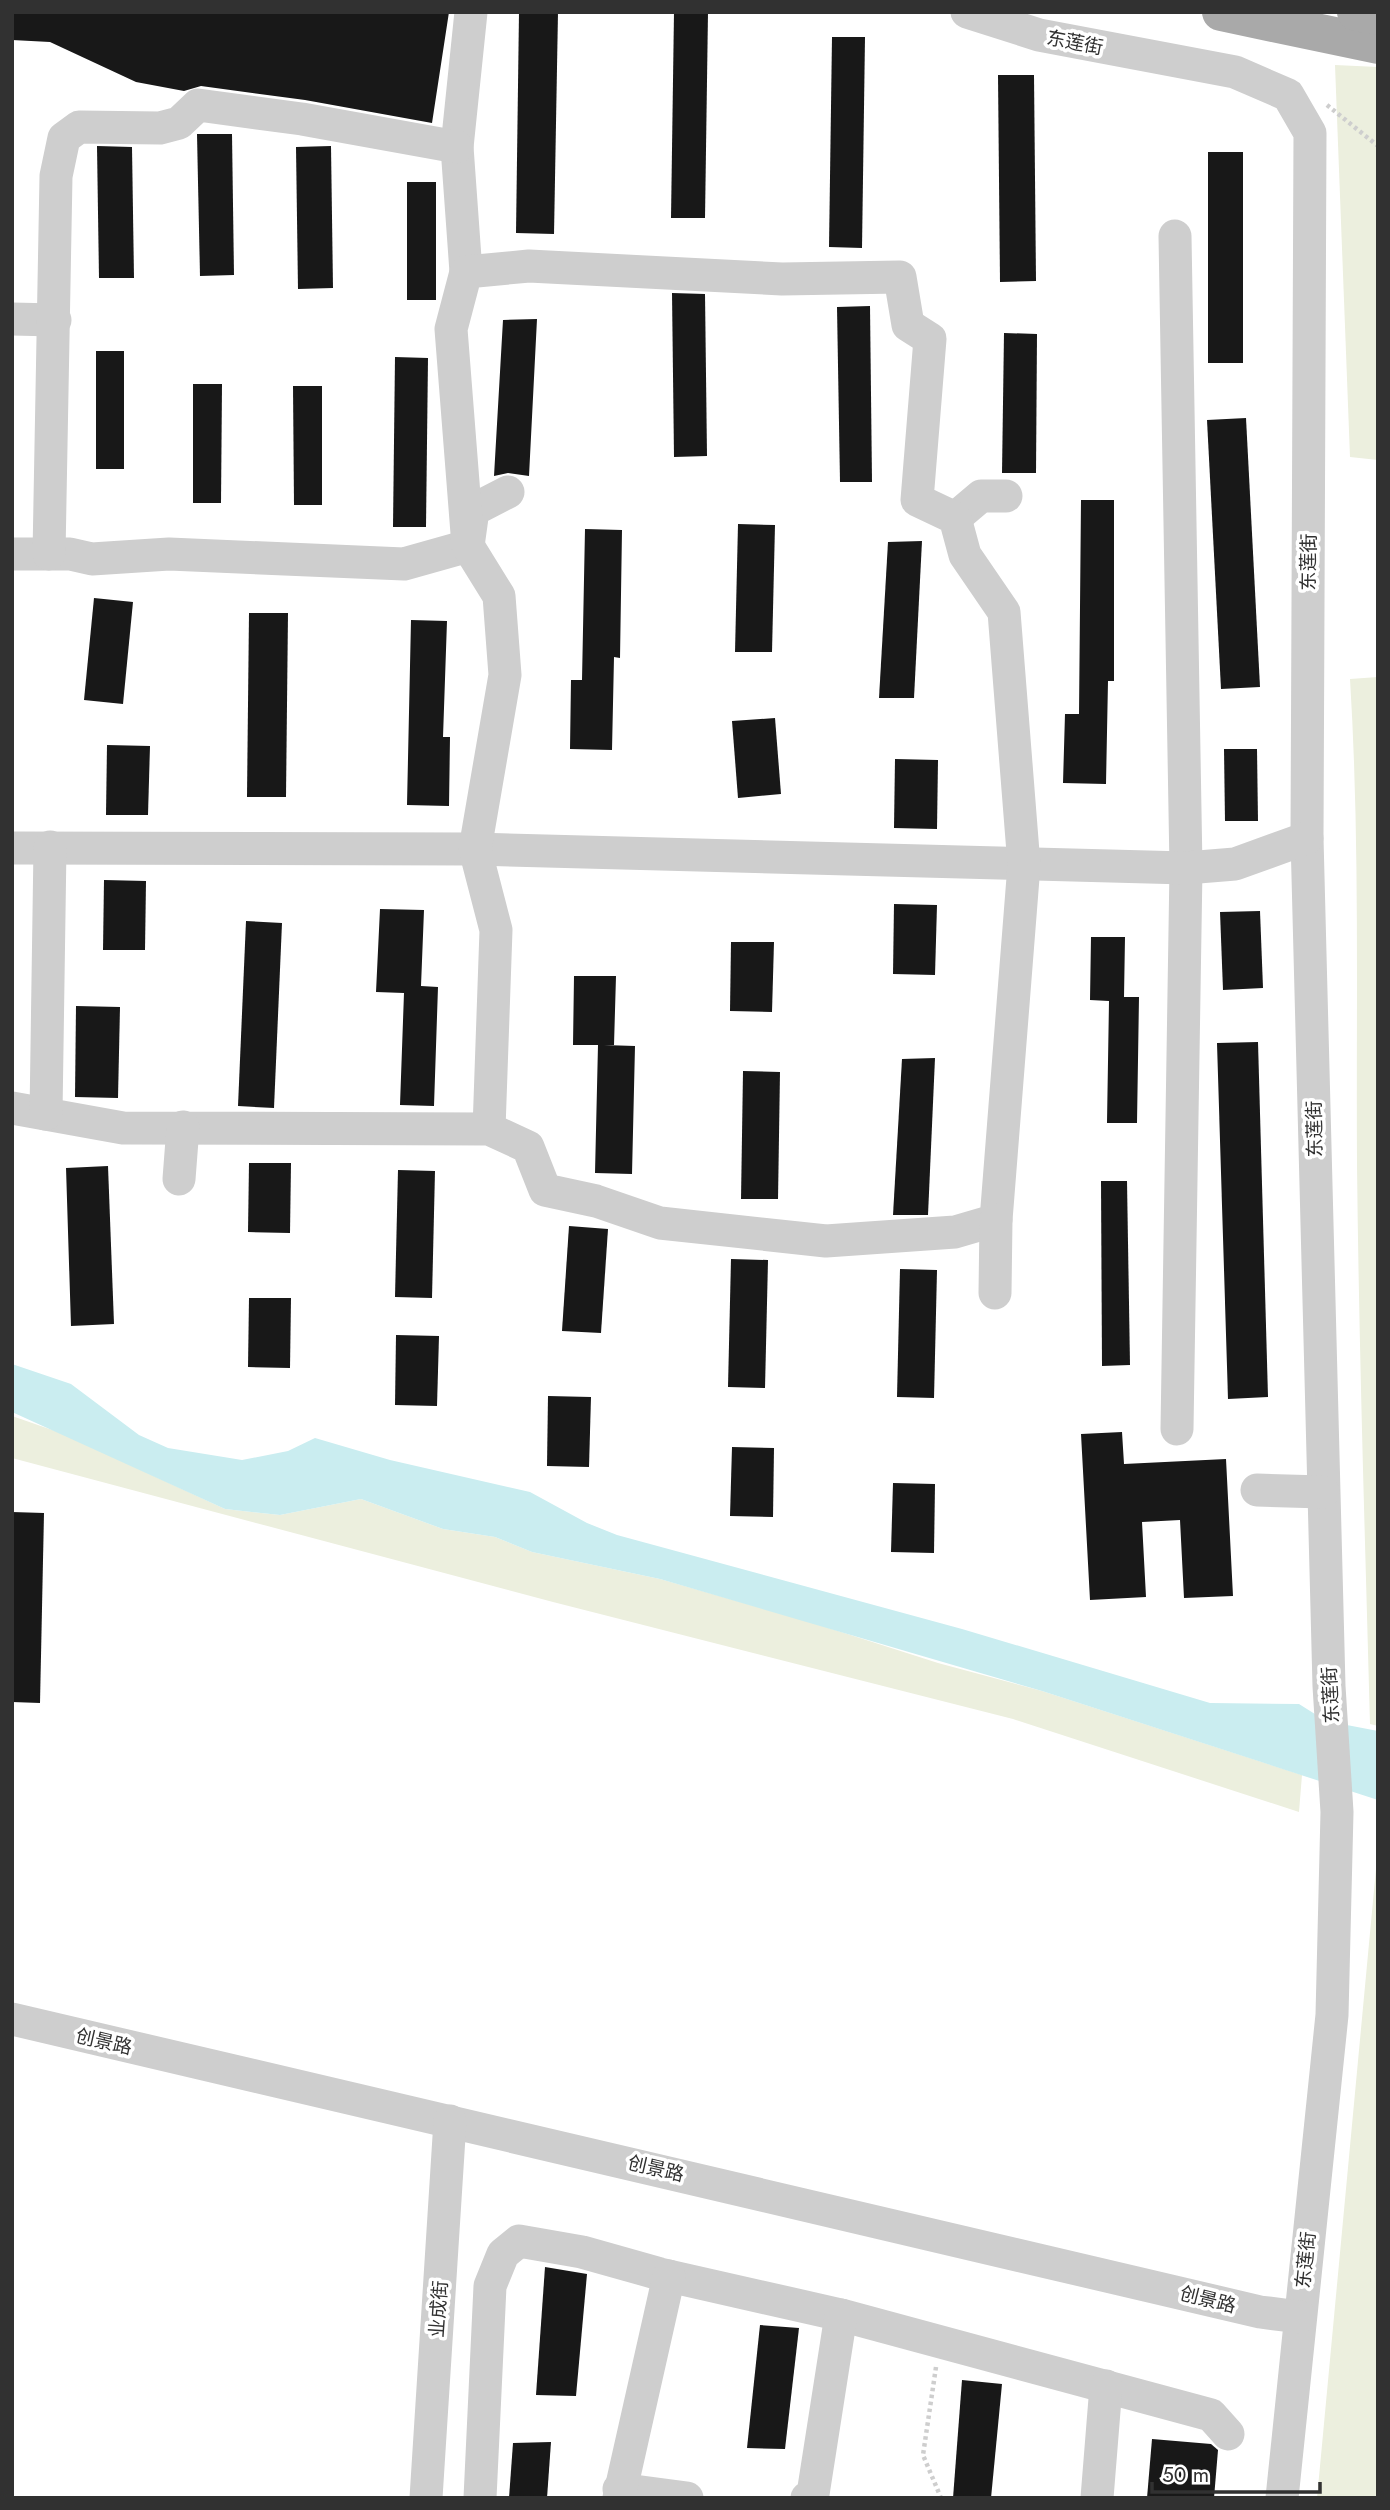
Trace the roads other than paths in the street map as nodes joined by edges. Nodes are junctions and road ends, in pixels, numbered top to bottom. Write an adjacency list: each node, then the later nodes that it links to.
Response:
1 (471, 12): 7 (street)
2 (967, 12): 19 (street, 东莲街)
3 (1221, 12): 6 (main road)
4 (1356, 12): 5 (main road)
5 (1378, 16)
6 (1378, 45)
7 (457, 147): 8 (street); 10 (street); 12 (street)
8 (389, 159)
9 (1175, 236): 24 (street)
10 (466, 272): 15 (street); 16 (street)
11 (12, 319): 12 (street)
12 (55, 320): 18 (street)
13 (508, 492): 16 (street)
14 (1006, 496): 15 (street)
15 (955, 518): 23 (street)
16 (468, 546): 18 (street); 22 (street)
17 (12, 554): 18 (street)
18 (49, 554)
19 (1307, 838): 24 (street); 34 (street, 东莲街)
20 (50, 847): 21 (street); 22 (street); 26 (street)
21 (12, 848)
22 (475, 849): 23 (street); 28 (street)
23 (1024, 865): 24 (street); 30 (street)
24 (1186, 868): 32 (street)
25 (12, 1108): 26 (street)
26 (46, 1114): 27 (street)
27 (183, 1126): 28 (street); 29 (street)
28 (489, 1129): 30 (street)
29 (179, 1179)
30 (996, 1220): 31 (street)
31 (995, 1293)
32 (1177, 1429)
33 (1256, 1490): 34 (street)
34 (1323, 1492): 39 (street, 东莲街)
35 (12, 2020): 36 (street, 创景路)
36 (450, 2121): 39 (street, 创景路); 43 (street, 业成街)
37 (669, 2276): 38 (street); 42 (street); 44 (street)
38 (841, 2315): 40 (street); 46 (street)
39 (1300, 2317): 48 (street, 东莲街)
40 (1105, 2386): 41 (street); 47 (street)
41 (1228, 2434)
42 (619, 2494): 45 (street)
43 (426, 2498)
44 (480, 2498)
45 (687, 2498)
46 (807, 2498)
47 (1097, 2498)
48 (1282, 2498)

